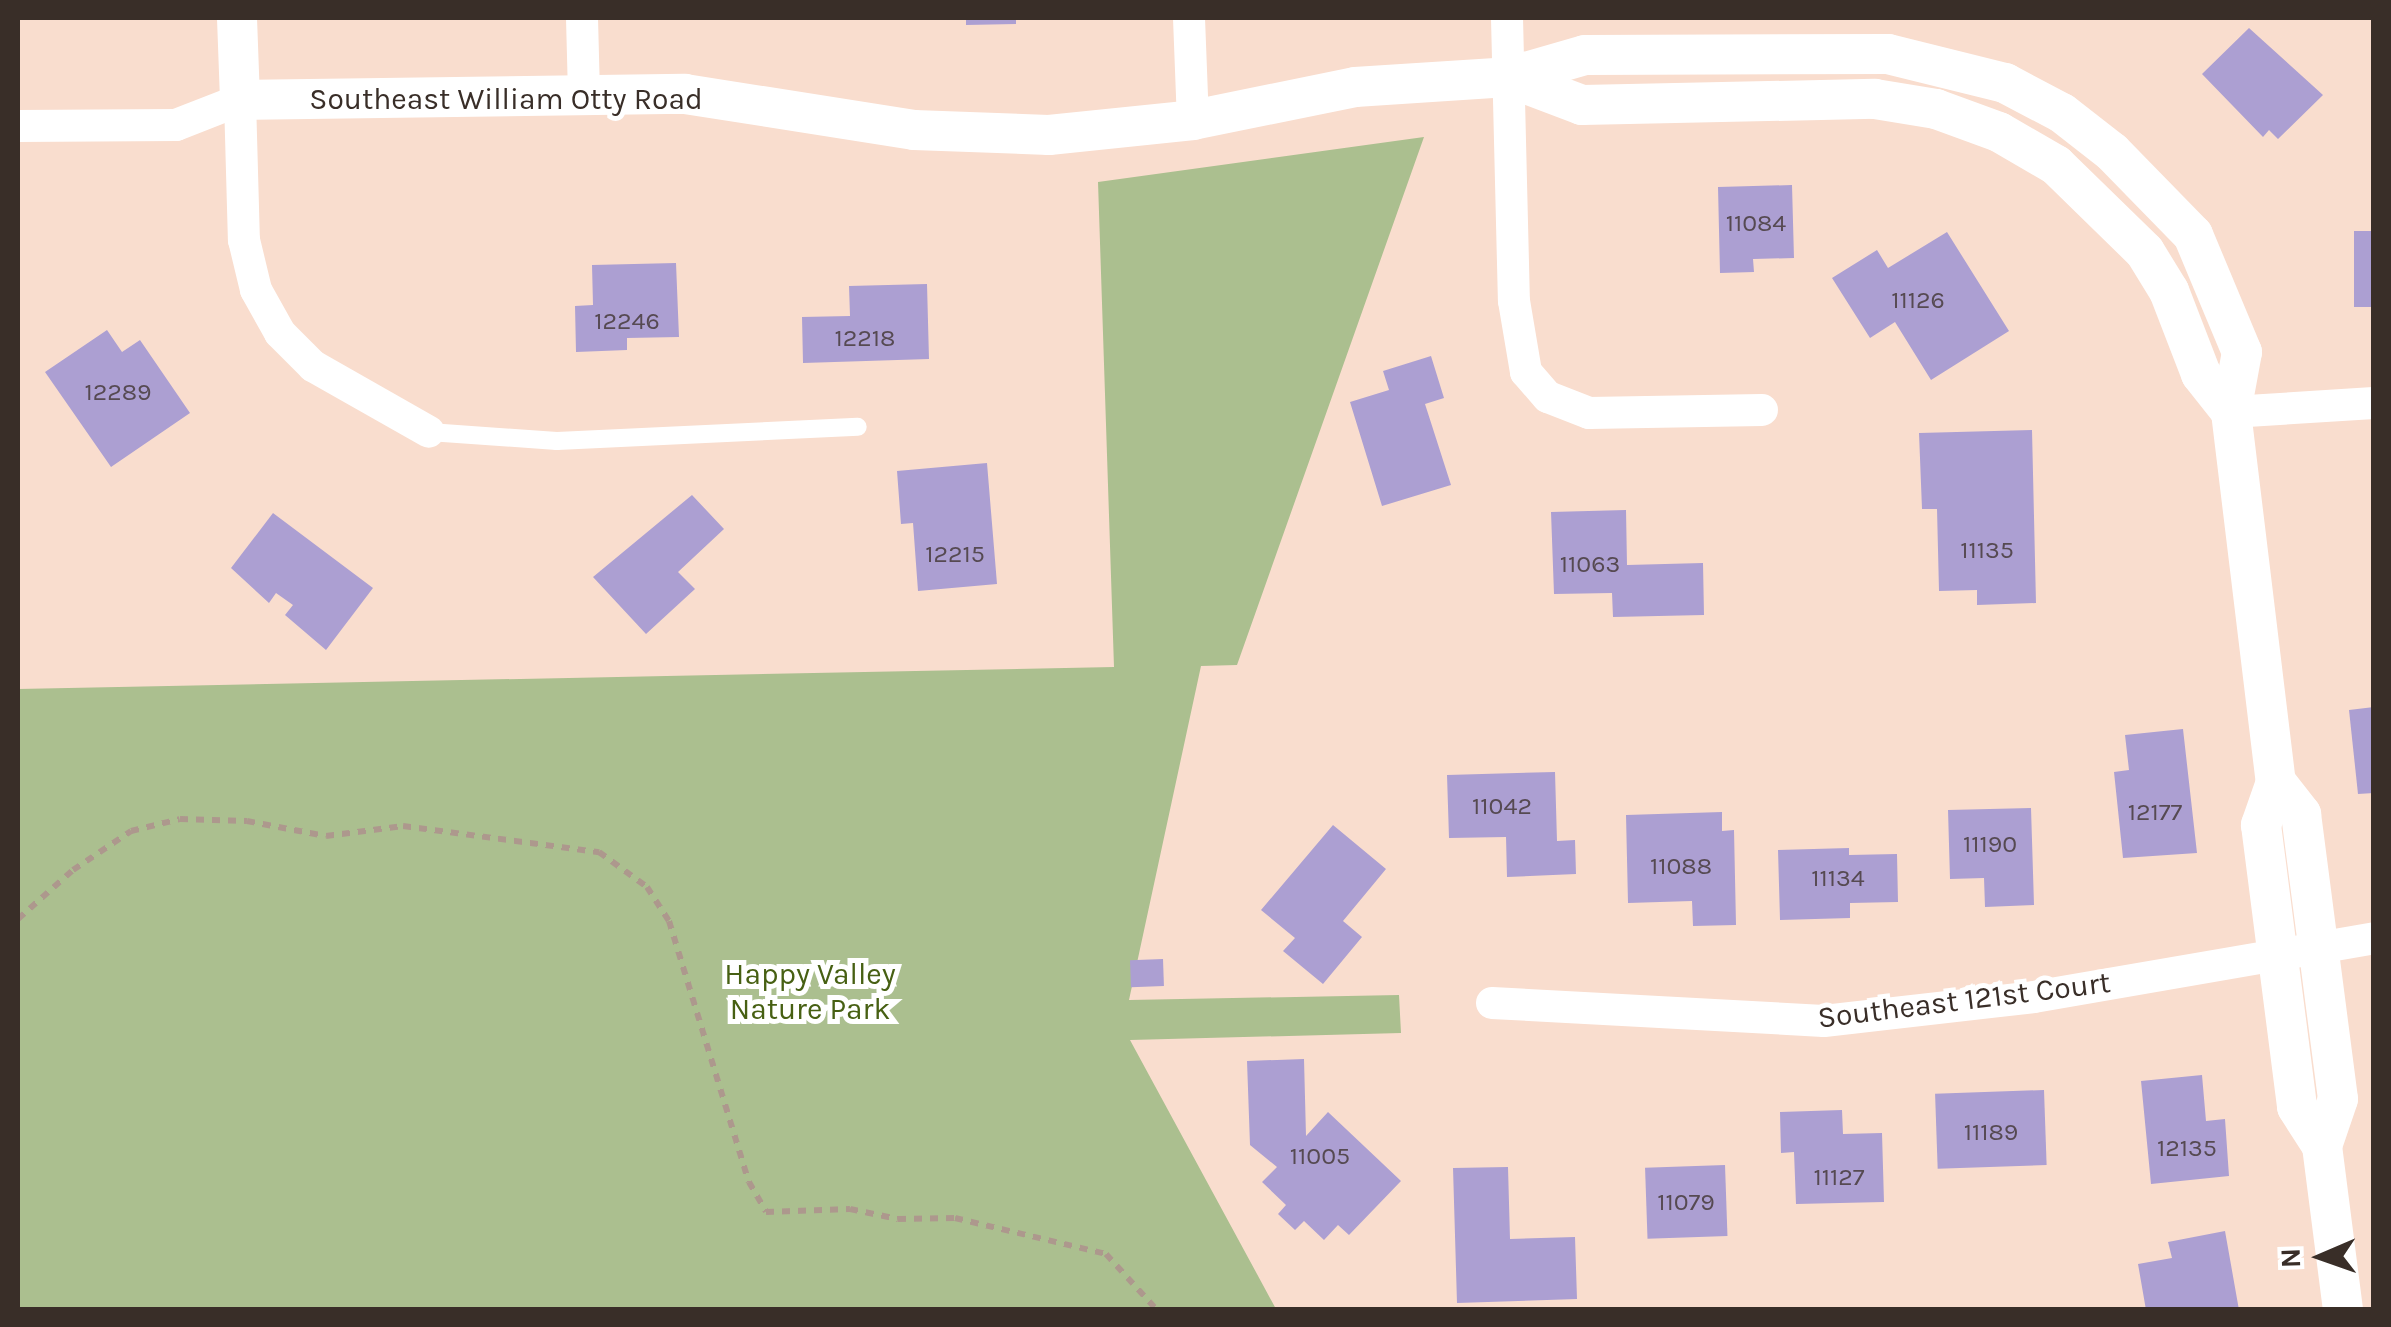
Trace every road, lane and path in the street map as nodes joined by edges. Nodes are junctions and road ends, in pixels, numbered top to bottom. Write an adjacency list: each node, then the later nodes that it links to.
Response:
1 (237, 18): 7 (street)
2 (582, 18): 6 (street)
3 (1189, 18): 8 (street)
4 (1507, 18): 5 (street)
5 (1508, 77): 8 (street, Southeast William Otty Road); 11 (street); 12 (street, Southeast William Otty Road)
6 (584, 92): 7 (street, Southeast William Otty Road); 8 (street, Southeast William Otty Road)
7 (240, 100): 9 (street); 14 (street)
8 (1193, 120)
9 (18, 126)
10 (2374, 404): 12 (street)
11 (1762, 410)
12 (2231, 412): 15 (street)
13 (858, 427): 14 (lane)
14 (429, 432)
15 (2276, 782): 18 (street); 19 (street)
16 (18, 919): 22 (path)
17 (2374, 938): 18 (street, Southeast 121st Court)
18 (2318, 945): 19 (street, Southeast 121st Court); 21 (street)
19 (2276, 952): 20 (street, Southeast 121st Court); 21 (street)
20 (1492, 1003)
21 (2322, 1146): 23 (street)
22 (1157, 1310)
23 (2344, 1310)

